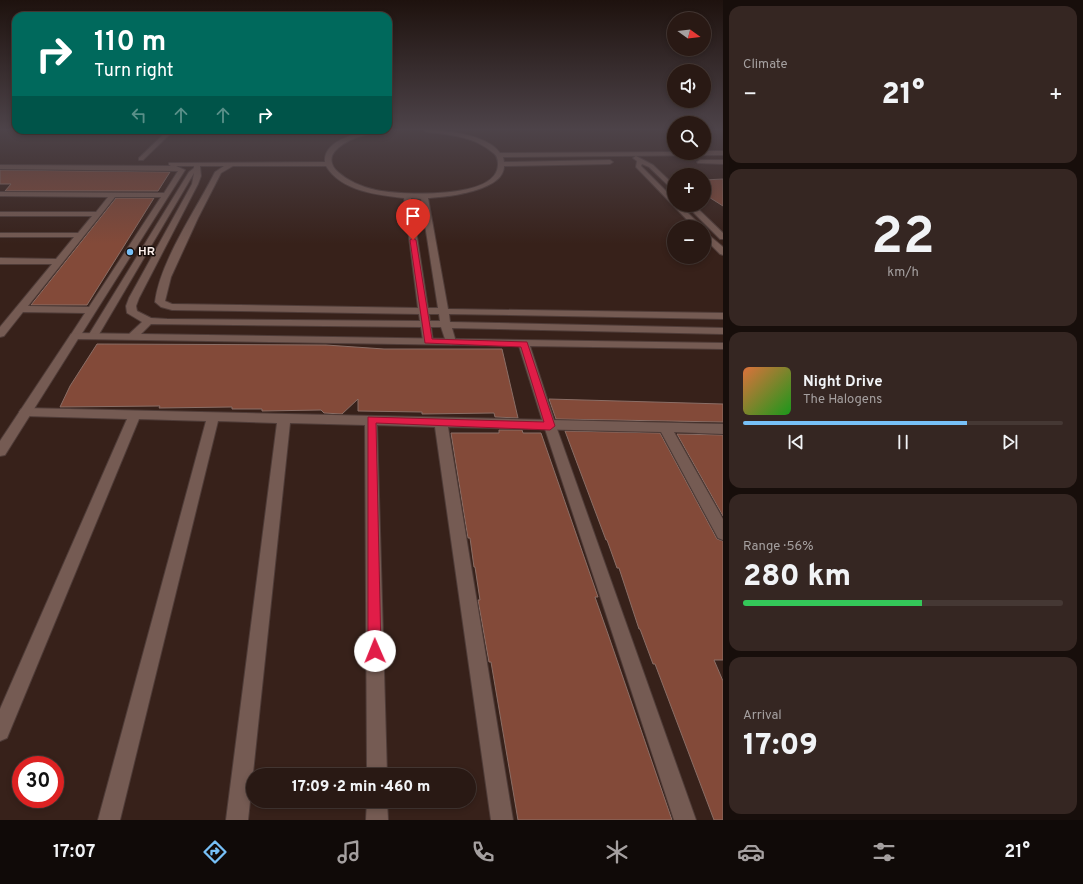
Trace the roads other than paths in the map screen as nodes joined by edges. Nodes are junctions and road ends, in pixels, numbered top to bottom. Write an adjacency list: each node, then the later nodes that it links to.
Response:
1 (181, 168): 12 (street)
2 (195, 168): 39 (street)
3 (198, 168): 33 (street)
4 (224, 168): 30 (street)
5 (331, 168): 13 (street)
6 (501, 168): 14 (street)
7 (640, 168): 15 (street)
8 (653, 168): 9 (street)
9 (667, 182)
10 (0, 194): 11 (street)
11 (114, 194): 12 (street); 19 (street)
12 (166, 194): 29 (street)
13 (407, 196): 14 (street); 30 (street)
14 (424, 196): 31 (street)
15 (667, 196)
16 (683, 212): 20 (street)
17 (697, 212): 23 (street)
18 (0, 214): 19 (street)
19 (97, 214): 22 (street)
20 (691, 220)
21 (0, 235): 22 (street)
22 (80, 235): 27 (street)
23 (723, 237)
24 (711, 240): 25 (street)
25 (723, 252)
26 (0, 262): 27 (street)
27 (58, 262): 28 (street)
28 (20, 309): 29 (street); 37 (street)
29 (91, 310): 38 (street)
30 (423, 312): 31 (street); 34 (street)
31 (444, 312): 32 (street); 35 (street)
32 (723, 316)
33 (149, 321): 34 (street); 40 (street)
34 (425, 324): 35 (street); 41 (street)
35 (446, 326): 36 (street); 42 (street)
36 (723, 331)
37 (0, 334)
38 (74, 336): 39 (street); 45 (street)
39 (94, 336): 40 (street)
40 (132, 337): 41 (street)
41 (428, 341): 42 (street)
42 (451, 342): 43 (street)
43 (524, 344): 44 (street); 51 (street)
44 (723, 346)
45 (25, 412): 46 (street); 54 (street)
46 (135, 414): 47 (street); 56 (street)
47 (213, 416): 48 (street); 59 (street)
48 (284, 418): 49 (street); 60 (street)
49 (371, 420): 50 (street); 57 (street)
50 (441, 423): 51 (street); 62 (street)
51 (550, 426): 52 (street); 63 (street)
52 (665, 428): 53 (street); 55 (street)
53 (723, 429)
54 (0, 451)
55 (723, 533)
56 (0, 730)
57 (377, 768)
58 (377, 808): 61 (street)
59 (109, 820)
60 (237, 820)
61 (377, 820)
62 (502, 820)
63 (685, 820)

